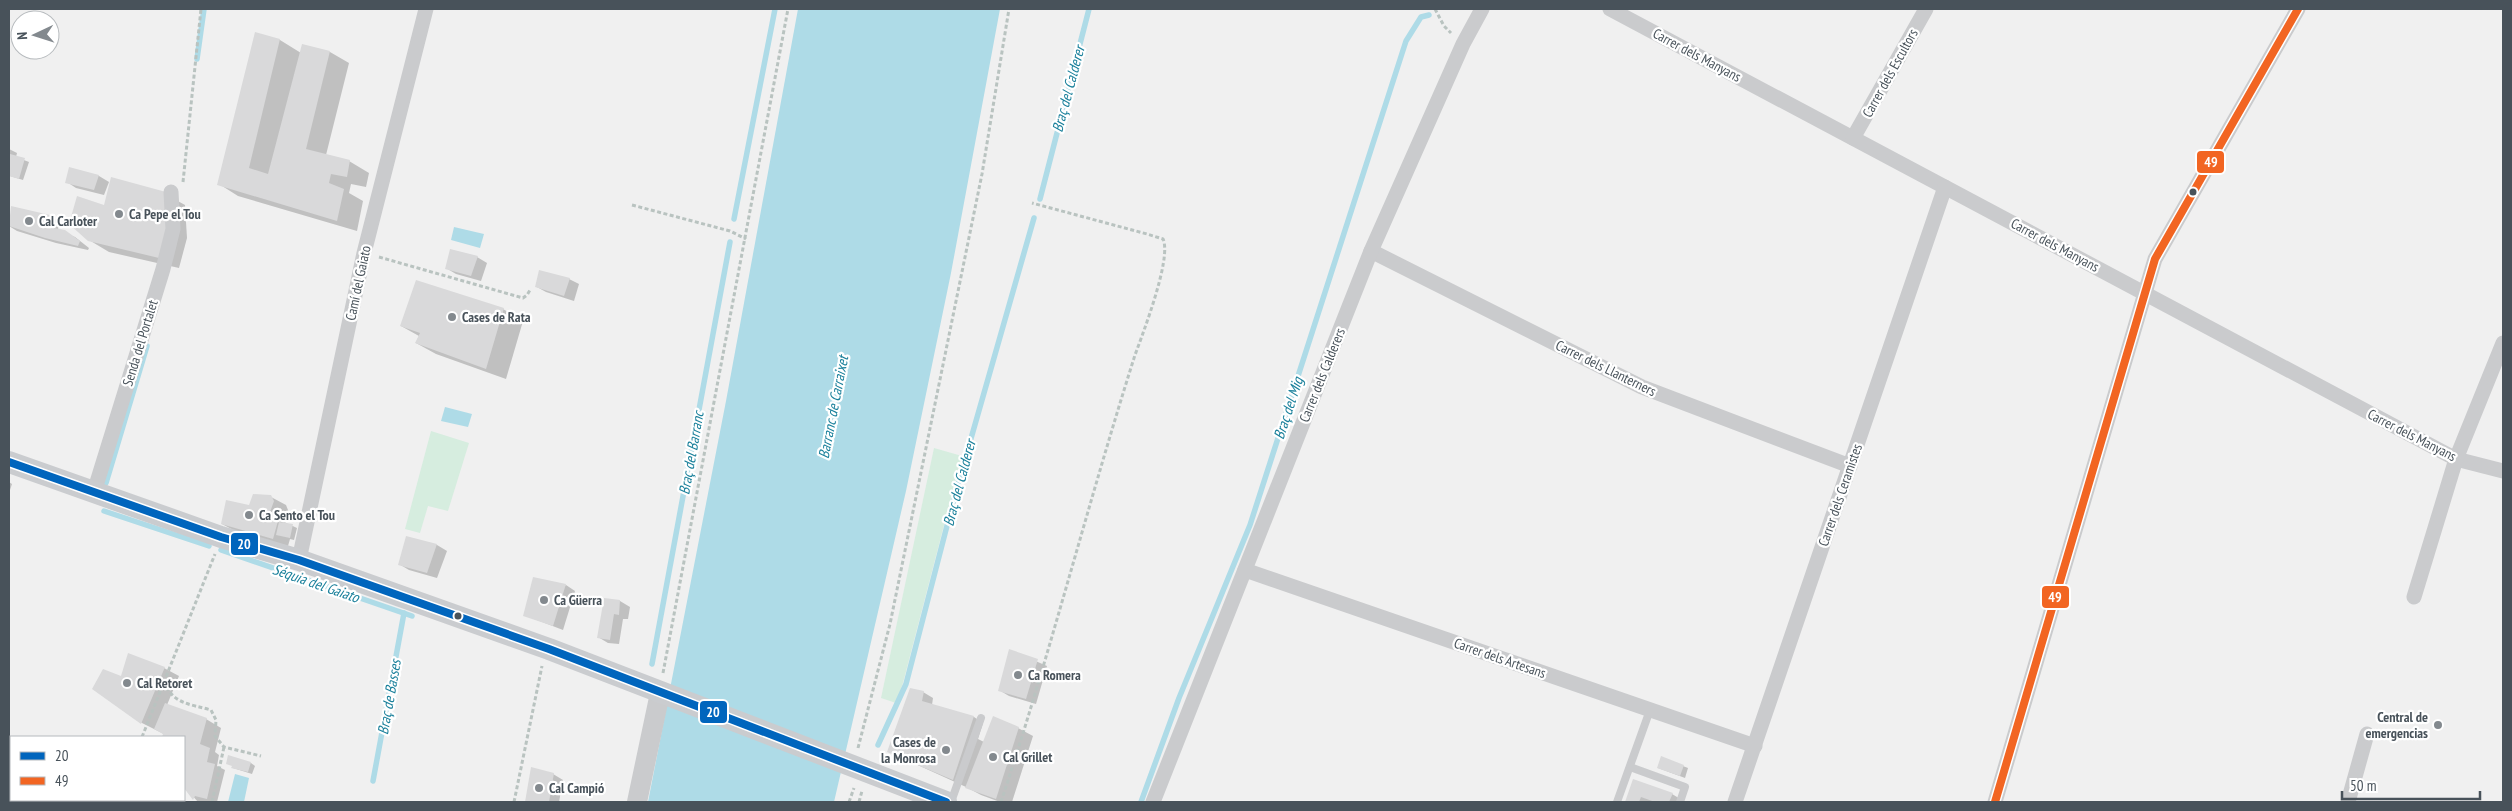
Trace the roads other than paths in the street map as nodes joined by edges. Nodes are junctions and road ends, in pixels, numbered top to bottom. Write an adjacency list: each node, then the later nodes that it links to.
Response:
1 (426, 9): 17 (street, Camí del Gaiato)
2 (1482, 9): 9 (street, Carrer dels Calderers)
3 (1610, 9): 6 (street, Carrer dels Manyans)
4 (1926, 9): 6 (street, Carrer dels Escultors)
5 (2298, 9): 10 (street)
6 (1853, 138): 7 (street, Carrer dels Manyans)
7 (1945, 187): 10 (street, Carrer dels Manyans); 14 (street, Carrer dels Ceramistes)
8 (177, 189): 16 (street, Senda del Portalet)
9 (1371, 251): 14 (street, Carrer dels Llanterners); 18 (street, Carrer dels Calderers)
10 (2144, 293): 12 (street, Carrer dels Manyans); 33 (street)
11 (2503, 343): 12 (street)
12 (2456, 459): 15 (street, Carrer dels Manyans); 19 (street)
13 (9, 462): 16 (main road)
14 (1850, 466): 24 (street, Carrer dels Ceramistes)
15 (2503, 471)
16 (94, 492): 17 (main road)
17 (298, 560): 20 (main road)
18 (1245, 570): 21 (street, Carrer dels Artesans); 29 (street, Carrer dels Calderers)
19 (2414, 597)
20 (661, 698): 26 (street); 27 (main road)
21 (1650, 710): 24 (street, Carrer dels Artesans); 25 (lane)
22 (981, 718): 28 (lane)
23 (2367, 734): 34 (street)
24 (1755, 746): 32 (street, Carrer dels Ceramistes)
25 (1630, 767): 30 (lane); 31 (lane)
26 (637, 802)
27 (946, 802)
28 (951, 802)
29 (1153, 802)
30 (1617, 802)
31 (1680, 802)
32 (1735, 802)
33 (1995, 802)
34 (2348, 802)

